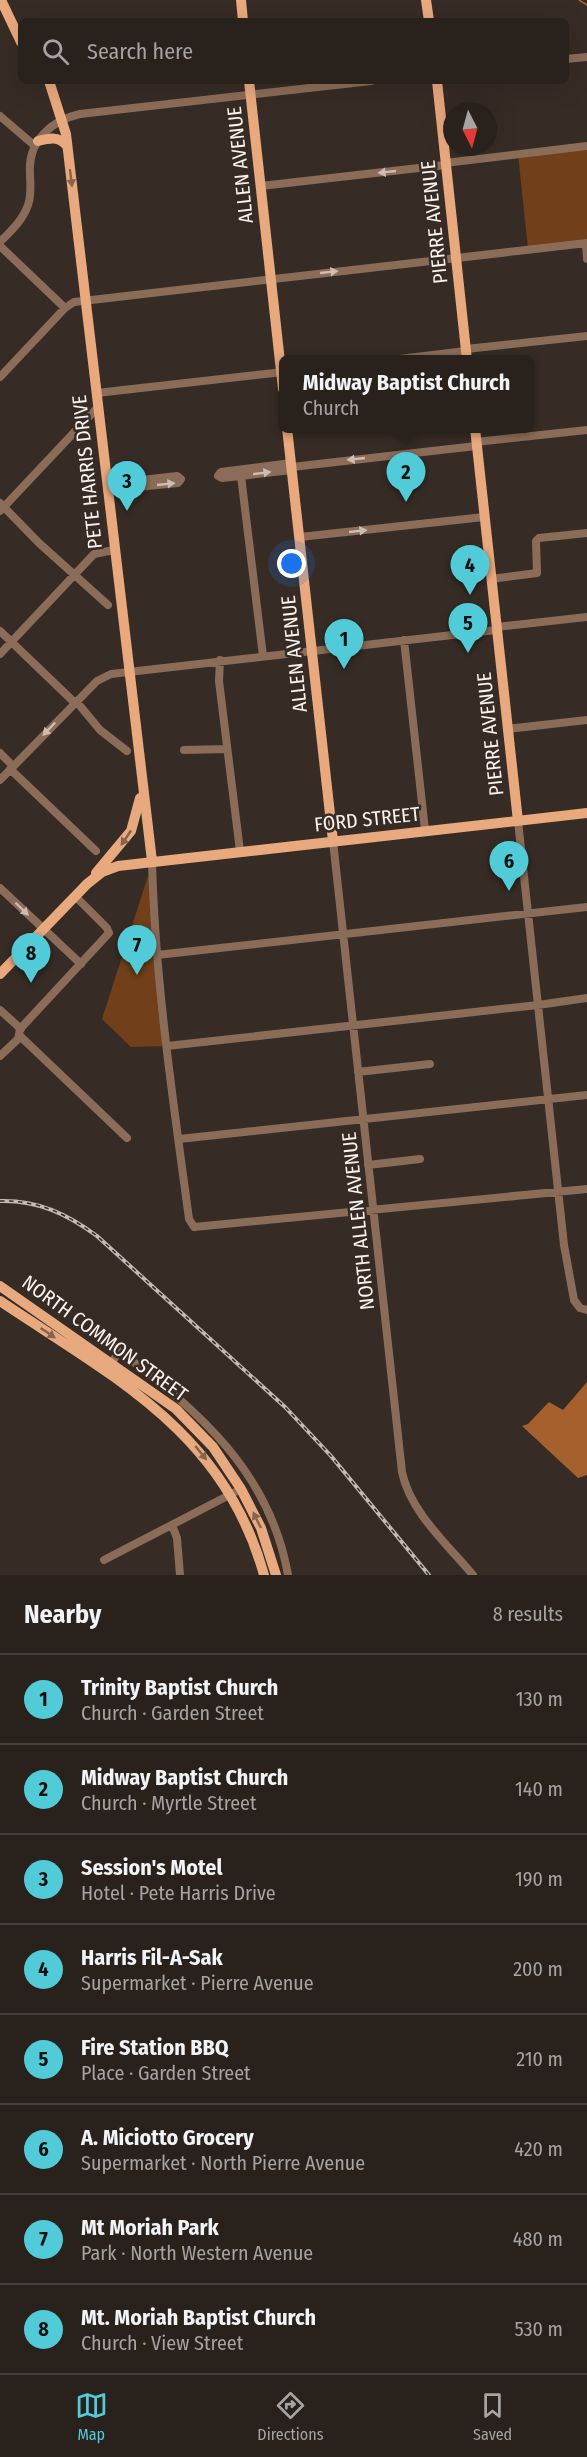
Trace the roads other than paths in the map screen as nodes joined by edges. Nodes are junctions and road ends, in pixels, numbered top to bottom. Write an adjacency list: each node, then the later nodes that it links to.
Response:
1 (1, 0): 6 (main road)
2 (244, 0): 4 (main road)
3 (426, 0): 5 (main road)
4 (243, 18)
5 (429, 18)
6 (18, 36)
7 (587, 57): 8 (street)
8 (569, 59)
9 (50, 84): 15 (main road, PETE HARRIS DRIVE)
10 (249, 84): 13 (main road, ALLEN AVENUE)
11 (343, 84): 13 (street)
12 (436, 84): 19 (main road, PIERRE AVENUE)
13 (251, 94): 15 (street); 20 (main road, ALLEN AVENUE)
14 (0, 116): 16 (street)
15 (63, 119): 16 (street); 17 (main road, PETE HARRIS DRIVE)
16 (36, 143): 17 (main road); 22 (street)
17 (68, 146): 26 (main road, PETE HARRIS DRIVE, one-way to 26)
18 (587, 146): 19 (street)
19 (445, 164): 20 (street, one-way to 20); 23 (main road, PIERRE AVENUE)
20 (261, 186): 25 (main road, ALLEN AVENUE)
21 (586, 243): 23 (street); 24 (street)
22 (0, 244): 27 (street)
23 (456, 257): 25 (street, one-way to 23); 29 (main road, PIERRE AVENUE)
24 (587, 260)
25 (271, 278): 26 (street); 30 (main road, ALLEN AVENUE)
26 (86, 301): 27 (street); 34 (main road, PETE HARRIS DRIVE)
27 (65, 308): 33 (street)
28 (587, 336): 29 (street)
29 (466, 353): 31 (street)
30 (280, 355)
31 (445, 355)
32 (279, 372): 34 (street)
33 (0, 377)
34 (97, 393): 35 (main road, PETE HARRIS DRIVE)
35 (98, 407): 42 (main road, PETE HARRIS DRIVE); 43 (street)
36 (587, 430): 39 (street)
37 (288, 433): 40 (main road, ALLEN AVENUE)
38 (475, 433): 39 (main road, PIERRE AVENUE)
39 (476, 444): 40 (street, one-way to 40); 44 (main road, PIERRE AVENUE)
40 (292, 466): 41 (street, one-way to 40); 41 (street); 46 (main road, ALLEN AVENUE)
41 (241, 476): 58 (street)
42 (107, 487): 42 (street, one-way to 42); 47 (main road, PETE HARRIS DRIVE)
43 (1, 507): 48 (street)
44 (484, 517): 46 (street, one-way to 44); 49 (main road, PIERRE AVENUE)
45 (587, 533): 49 (street)
46 (300, 537): 56 (main road, ALLEN AVENUE)
47 (114, 550): 48 (street); 60 (main road, PETE HARRIS DRIVE)
48 (74, 575): 50 (street); 55 (street)
49 (491, 579): 52 (main road, PIERRE AVENUE)
50 (108, 605)
51 (587, 617): 52 (street)
52 (496, 628): 54 (street); 63 (main road, PIERRE AVENUE)
53 (0, 631): 55 (street)
54 (404, 640): 56 (street); 73 (street)
55 (11, 642): 57 (street); 61 (street)
56 (312, 650): 58 (street); 74 (main road, ALLEN AVENUE)
57 (0, 654)
58 (263, 656): 59 (street)
59 (220, 660): 60 (street); 64 (street)
60 (128, 671): 61 (street); 70 (main road, PETE HARRIS DRIVE)
61 (75, 701): 65 (street); 68 (street, one-way to 68)
62 (587, 720): 63 (street)
63 (507, 729): 72 (main road, PIERRE AVENUE)
64 (226, 749): 66 (street); 76 (street)
65 (126, 750)
66 (183, 750)
67 (0, 753): 68 (street)
68 (12, 767): 69 (street); 75 (street)
69 (0, 780)
70 (142, 782): 77 (main road, PETE HARRIS DRIVE); 78 (main road, one-way to 78)
71 (587, 813): 72 (main road, FORD STREET)
72 (518, 821): 73 (main road, FORD STREET); 82 (street)
73 (425, 830): 74 (main road, FORD STREET)
74 (333, 841): 76 (main road, FORD STREET); 84 (street, NORTH ALLEN AVENUE)
75 (96, 851)
76 (240, 851): 77 (main road, FORD STREET)
77 (152, 861): 78 (main road, FORD STREET); 85 (street)
78 (87, 884): 80 (main road)
79 (0, 888): 83 (street, one-way to 83)
80 (75, 896): 83 (main road); 86 (street)
81 (587, 907): 82 (street)
82 (528, 913): 84 (street); 89 (street)
83 (43, 930): 86 (street); 87 (main road)
84 (343, 934): 85 (street); 91 (street, NORTH ALLEN AVENUE)
85 (157, 954): 93 (street)
86 (81, 963): 92 (street)
87 (0, 974)
88 (587, 998): 89 (street)
89 (538, 1005): 91 (street); 98 (street)
90 (0, 1010): 92 (street)
91 (353, 1026): 93 (street); 96 (street, NORTH ALLEN AVENUE)
92 (20, 1032): 94 (street); 100 (street)
93 (167, 1046): 101 (street)
94 (0, 1056)
95 (430, 1064): 96 (street)
96 (358, 1072): 99 (street, NORTH ALLEN AVENUE)
97 (587, 1095): 98 (street)
98 (548, 1097): 99 (street); 105 (street)
99 (363, 1118): 101 (street); 103 (street, NORTH ALLEN AVENUE)
100 (127, 1137)
101 (179, 1139): 106 (street)
102 (420, 1159): 103 (street)
103 (368, 1165): 106 (street, NORTH ALLEN AVENUE)
104 (587, 1189): 105 (street)
105 (558, 1192): 106 (street); 109 (street)
106 (373, 1210): 119 (street, NORTH ALLEN AVENUE)
107 (0, 1286): 110 (main road, NORTH COMMON STREET)
108 (0, 1300): 110 (main road, NORTH COMMON STREET, one-way to 110)
109 (583, 1309)
110 (109, 1368): 111 (main road, NORTH COMMON STREET); 112 (main road, NORTH COMMON STREET, one-way to 112); 118 (street)
111 (241, 1489): 112 (street); 117 (main road, NORTH COMMON STREET, one-way to 111)
112 (231, 1495): 113 (street); 116 (main road, NORTH COMMON STREET)
113 (172, 1525): 114 (street); 115 (street)
114 (104, 1560)
115 (180, 1575)
116 (264, 1575)
117 (276, 1575)
118 (288, 1575)
119 (473, 1575)

